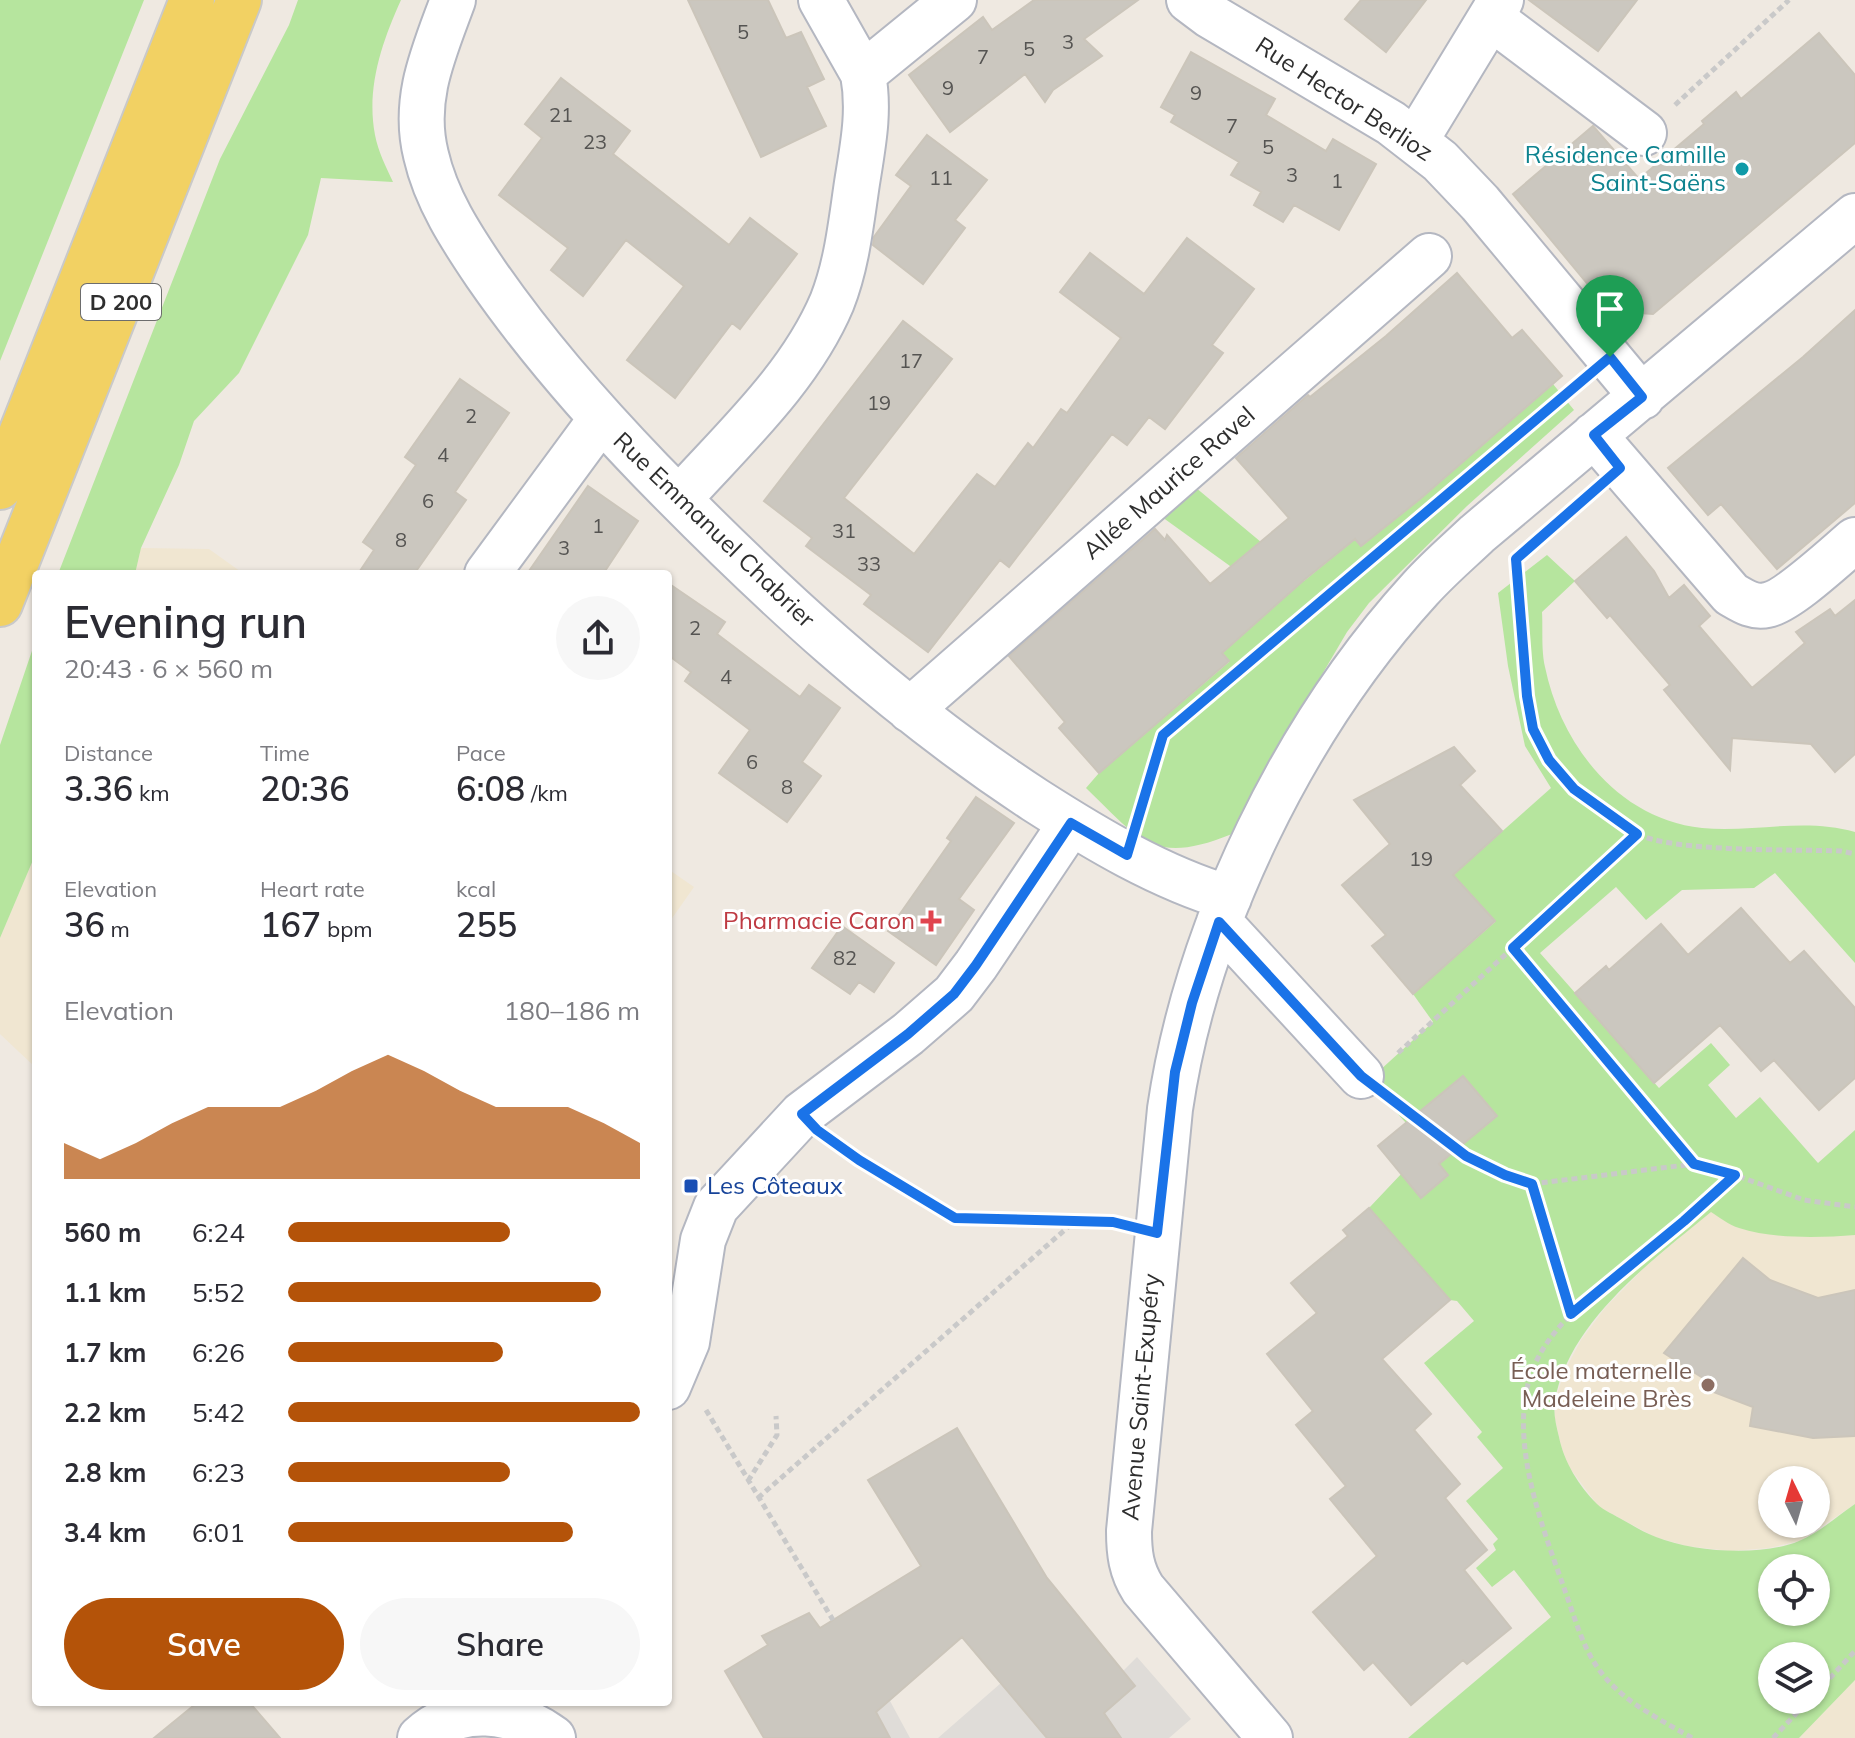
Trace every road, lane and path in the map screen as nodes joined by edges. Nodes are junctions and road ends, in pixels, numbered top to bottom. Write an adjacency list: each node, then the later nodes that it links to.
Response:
1 (192, 0): 18 (main road, D 200)
2 (239, 0): 23 (main road, D 200)
3 (453, 0): 16 (street, Rue Emmanuel Chabrier)
4 (821, 0): 9 (street)
5 (954, 0): 9 (street)
6 (1189, 0): 11 (street, Rue Hector Berlioz)
7 (1789, 0): 10 (path)
8 (1496, 9): 10 (street); 11 (street)
9 (863, 74): 19 (street)
10 (1644, 133)
11 (1416, 140): 14 (street, Rue Hector Berlioz)
12 (1855, 216): 15 (street, Avenue Saint-Exupéry)
13 (1429, 256): 24 (street, Allée Maurice Ravel)
14 (1610, 357): 15 (street, Rue Hector Berlioz); 28 (path)
15 (1642, 397): 17 (street, Avenue Saint-Exupéry)
16 (601, 419): 19 (street, Rue Emmanuel Chabrier); 22 (street)
17 (1594, 435): 20 (street); 29 (street, Avenue Saint-Exupéry)
18 (0, 487)
19 (679, 499): 24 (street, Rue Emmanuel Chabrier)
20 (1855, 540)
21 (1516, 559): 26 (path)
22 (490, 570)
23 (0, 604)
24 (910, 710): 25 (street, Rue Emmanuel Chabrier)
25 (1071, 823): 28 (street, Rue Emmanuel Chabrier); 32 (street)
26 (1637, 834): 27 (path); 30 (path)
27 (1855, 854)
28 (1127, 855): 29 (street, Rue Emmanuel Chabrier)
29 (1224, 910): 31 (street); 38 (street, Avenue Saint-Exupéry)
30 (1513, 948): 31 (path); 33 (path)
31 (1364, 1078): 35 (path)
32 (802, 1114): 37 (path); 40 (street)
33 (1694, 1164): 34 (path); 35 (path)
34 (1735, 1175): 36 (path); 39 (path)
35 (1532, 1184): 39 (path)
36 (1855, 1207)
37 (1075, 1221): 38 (path); 44 (path)
38 (1157, 1233): 52 (street, Avenue Saint-Exupéry)
39 (1571, 1314): 53 (path)
40 (672, 1378)
41 (705, 1410): 43 (path)
42 (776, 1416): 43 (path)
43 (748, 1481): 44 (path)
44 (758, 1498): 45 (path)
45 (833, 1620)
46 (1855, 1651): 47 (path)
47 (1830, 1678)
48 (476, 1706): 50 (street); 51 (street)
49 (1796, 1714): 54 (path)
50 (420, 1738)
51 (553, 1738)
52 (1270, 1738)
53 (1692, 1738)
54 (1773, 1738)

